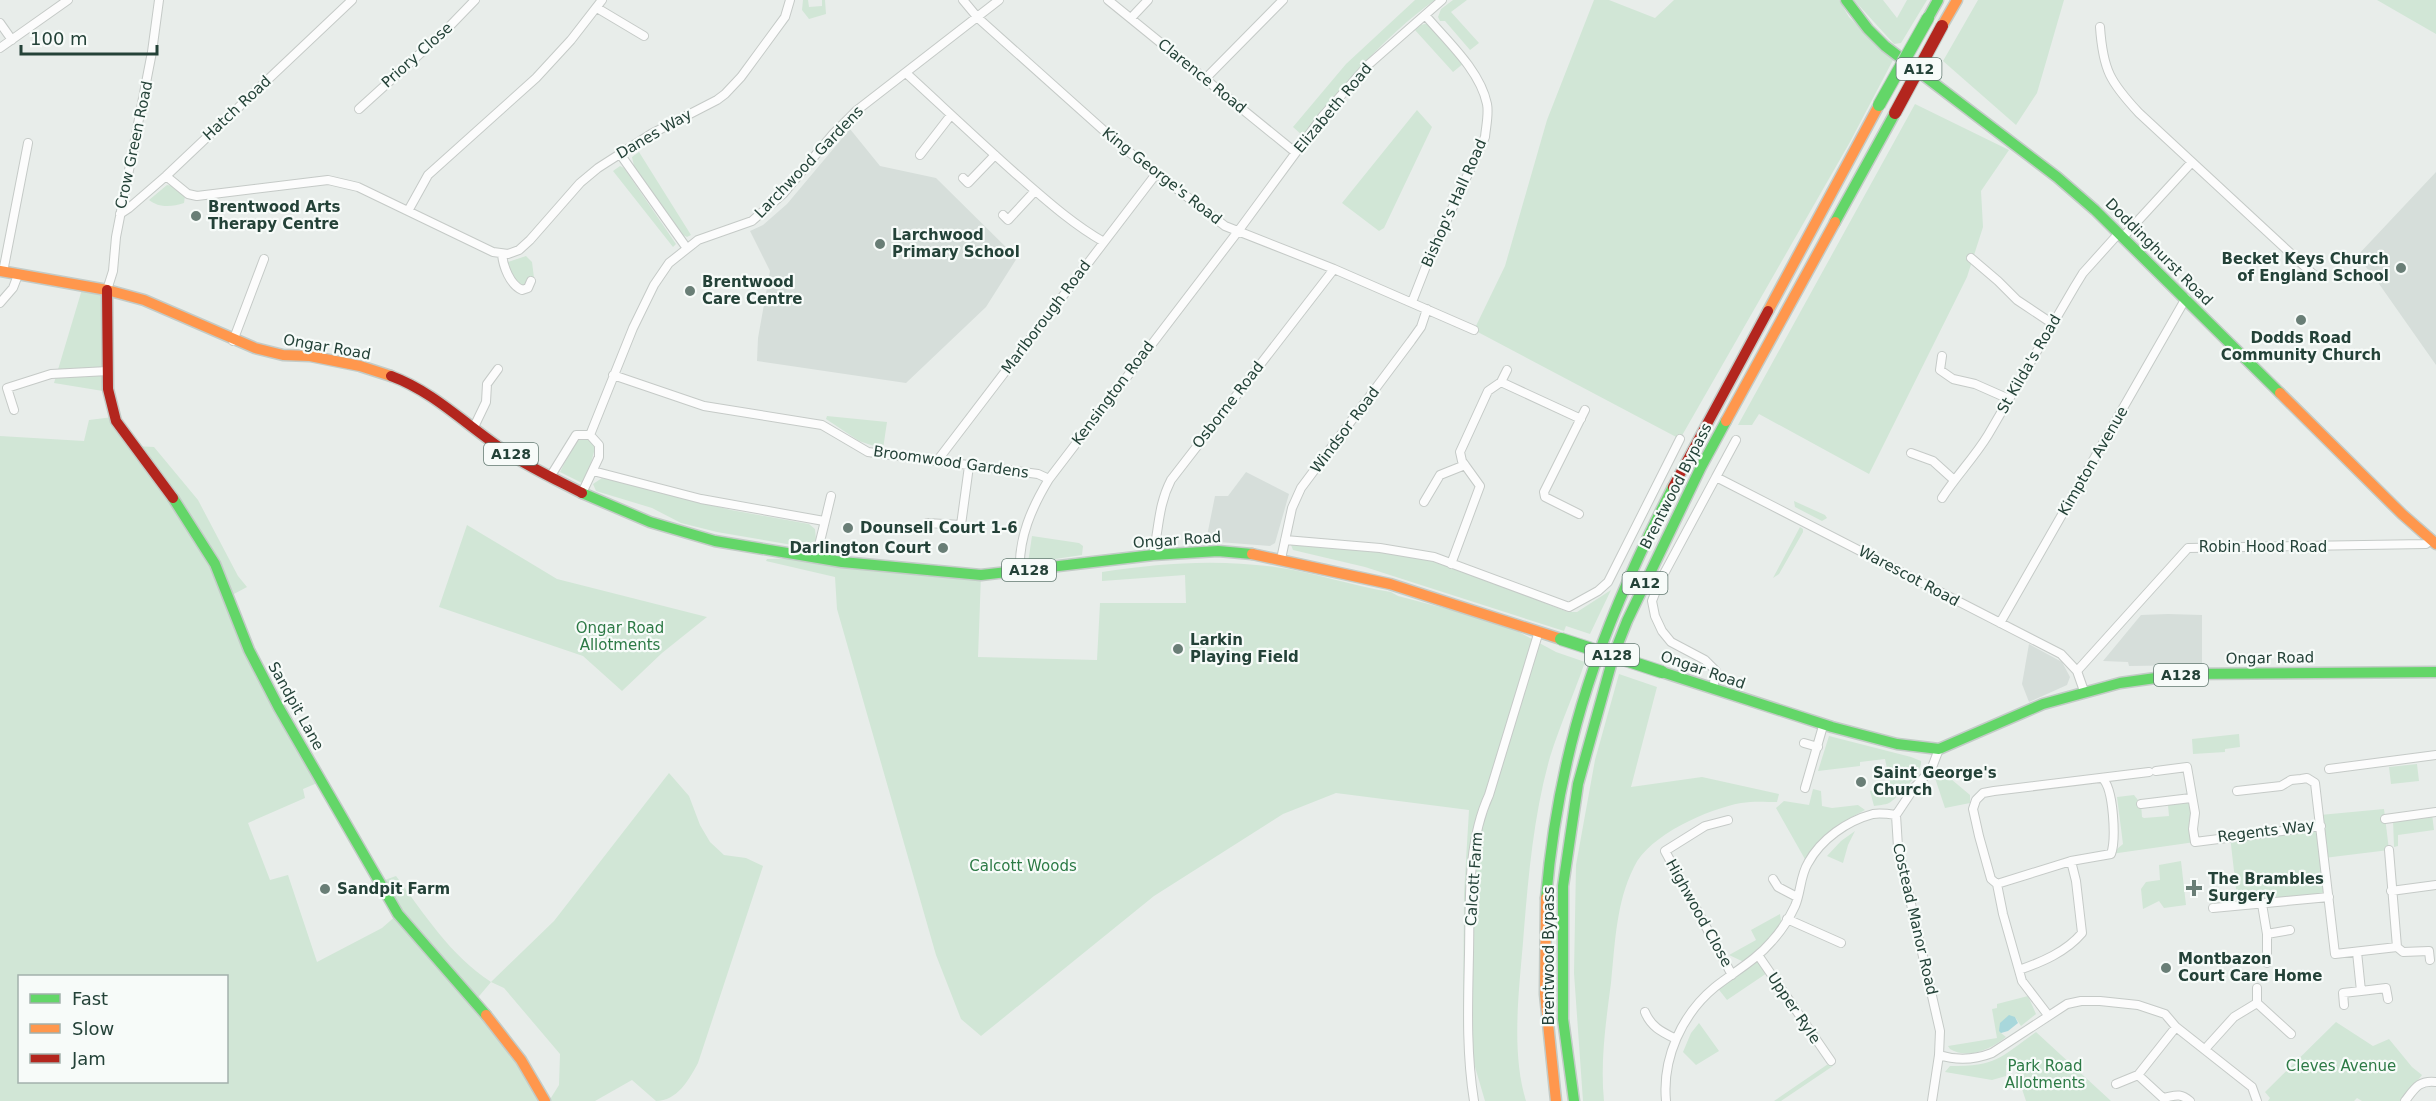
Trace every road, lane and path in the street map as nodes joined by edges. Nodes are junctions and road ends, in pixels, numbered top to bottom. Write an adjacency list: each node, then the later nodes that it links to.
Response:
1 (68, 0): 23 (street)
2 (159, 0): 40 (street, Crow Green Road)
3 (352, 0): 36 (street, Hatch Road)
4 (475, 0): 27 (street, Priory Close)
5 (602, 0): 16 (street)
6 (790, 0): 31 (street, Danes Way)
7 (963, 0): 18 (street, King George's Road)
8 (999, 0): 18 (street, Larchwood Gardens)
9 (1108, 0): 19 (street, Clarence Road)
10 (1148, 0): 19 (street)
11 (1282, 0): 26 (street)
12 (1442, 0): 17 (street, Elizabeth Road)
13 (1846, 0): 43 (main road, Doddinghurst Road)
14 (1938, 0): 160 (main road, Brentwood Bypass / A12, bridge)
15 (1957, 0): 161 (main road, Brentwood Bypass / A12, bridge)
16 (597, 8): 22 (street); 39 (street)
17 (1425, 15): 30 (street, Elizabeth Road); 56 (street, Bishop's Hall Road)
18 (978, 18): 25 (street, Larchwood Gardens); 35 (street, King George's Road)
19 (1131, 18): 26 (street, Clarence Road)
20 (0, 23): 23 (street)
21 (2100, 27): 34 (street)
22 (644, 36)
23 (12, 40): 24 (street)
24 (0, 48)
25 (906, 73): 28 (street); 45 (street, Larchwood Gardens)
26 (1205, 79): 30 (street, Clarence Road)
27 (359, 109)
28 (951, 115): 32 (street); 33 (street)
29 (28, 143): 50 (street)
30 (1295, 152): 42 (street, Elizabeth Road)
31 (620, 153): 45 (street); 46 (street, Danes Way)
32 (920, 155)
33 (995, 155): 37 (street); 38 (street)
34 (2192, 162): 43 (street, St Kilda's Road); 51 (street)
35 (1156, 174): 42 (street, King George's Road); 44 (street, Marlborough Road)
36 (166, 176): 39 (street); 40 (street, Hatch Road)
37 (963, 178)
38 (1035, 191): 41 (street); 44 (street)
39 (408, 211): 46 (street)
40 (120, 214): 54 (street, Crow Green Road)
41 (1003, 215)
42 (1239, 230): 49 (street, King George's Road); 83 (street, Kensington Road)
43 (2121, 235): 55 (main road, Doddinghurst Road); 59 (street, St Kilda's Road)
44 (1104, 242): 77 (street, Marlborough Road)
45 (686, 247): 66 (street, Larchwood Gardens)
46 (502, 254): 53 (street)
47 (1971, 258): 59 (street)
48 (264, 259): 61 (street)
49 (1334, 269): 56 (street, King George's Road); 94 (street, Osborne Road)
50 (2, 272): 52 (main road, Ongar Road / A128)
51 (2314, 274)
52 (18, 275): 54 (main road, Ongar Road / A128); 57 (street)
53 (531, 281)
54 (107, 290): 61 (main road, Ongar Road / A128); 65 (main road, Sandpit Lane)
55 (2186, 298): 93 (main road, Doddinghurst Road); 99 (street, Kimpton Avenue)
56 (1412, 302): 58 (street, King George's Road)
57 (0, 303)
58 (1427, 309): 60 (street, King George's Road); 92 (street, Windsor Road)
59 (2053, 324): 68 (street, St Kilda's Road)
60 (1474, 330)
61 (233, 340): 72 (main road, Ongar Road / A128)
62 (1942, 356): 68 (street)
63 (498, 369): 72 (street)
64 (1507, 370): 67 (street)
65 (108, 371): 69 (street); 158 (main road, Sandpit Lane)
66 (614, 375): 73 (street, Larchwood Gardens); 77 (street, Broomwood Gardens)
67 (1501, 382): 71 (street); 78 (street)
68 (2009, 399): 84 (street, St Kilda's Road)
69 (14, 410)
70 (1585, 410): 71 (street)
71 (1581, 419): 89 (street)
72 (474, 427): 81 (main road, Ongar Road / A128)
73 (590, 435): 80 (street); 81 (street)
74 (1680, 439): 97 (street)
75 (1736, 440): 82 (street)
76 (1911, 453): 84 (street)
77 (937, 460): 79 (street, Broomwood Gardens)
78 (1465, 465): 88 (street); 97 (street)
79 (969, 466): 83 (street, Broomwood Gardens); 91 (street)
80 (593, 471): 85 (street); 90 (street)
81 (550, 477): 85 (main road, Ongar Road / A128)
82 (1716, 477): 99 (street, Warescot Road); 103 (street)
83 (1048, 479): 98 (street, Kensington Road)
84 (1954, 480): 87 (street, St Kilda's Road)
85 (582, 493): 95 (main road, Ongar Road / A128)
86 (831, 496): 90 (street)
87 (1942, 498)
88 (1424, 502)
89 (1579, 514)
90 (824, 521): 95 (street)
91 (927, 523)
92 (1285, 540): 96 (street, Windsor Road); 97 (street)
93 (2433, 542): 101 (street, Robin Hood Road)
94 (1153, 555): 96 (main road, Ongar Road / A128); 98 (main road, Ongar Road / A128)
95 (816, 558): 98 (main road, Ongar Road / A128)
96 (1281, 559): 100 (main road, Ongar Road / A128)
97 (1451, 564)
98 (1020, 572)
99 (2000, 623): 101 (street, Warescot Road)
100 (1539, 631): 103 (main road, Ongar Road / A128, bridge); 159 (street, Calcott Farm)
101 (2077, 671): 104 (street, Warescot Road)
102 (2436, 672): 104 (main road, Ongar Road / A128)
103 (1713, 689): 105 (main road, Ongar Road / A128)
104 (2084, 692): 108 (main road, Ongar Road / A128)
105 (1823, 726): 107 (street); 108 (main road, Ongar Road / A128)
106 (1804, 743): 107 (street)
107 (1818, 747): 112 (street)
108 (1939, 749): 117 (street)
109 (2436, 755): 110 (street)
110 (2329, 769)
111 (2102, 778): 114 (street, Regents Way); 122 (street); 124 (street)
112 (1805, 788)
113 (2236, 791): 120 (street, Regents Way)
114 (2191, 798): 115 (street); 120 (street, Regents Way)
115 (2141, 804)
116 (2436, 812): 118 (street)
117 (1896, 815): 127 (street); 153 (street, Costead Manor Road)
118 (2385, 819)
119 (1728, 820): 141 (street, Highwood Close)
120 (2321, 826): 128 (street)
121 (2389, 850): 126 (street)
122 (2071, 861): 124 (street); 140 (street)
123 (1773, 879): 127 (street)
124 (1997, 884): 140 (street)
125 (2436, 885): 126 (street)
126 (2391, 891): 135 (street)
127 (1797, 897): 131 (street)
128 (2329, 897): 129 (street); 136 (street)
129 (2262, 904): 130 (street); 133 (street)
130 (2213, 908)
131 (1787, 919): 134 (street); 137 (street)
132 (2290, 930): 133 (street)
133 (2267, 934): 139 (street)
134 (1841, 943)
135 (2397, 947): 136 (street); 138 (street)
136 (2357, 952): 143 (street)
137 (1758, 955): 141 (street); 154 (street, Upper Ryle)
138 (2430, 960)
139 (2267, 963)
140 (2019, 970): 148 (street)
141 (1732, 975): 151 (street)
142 (2256, 988): 145 (street)
143 (2361, 991): 144 (street); 146 (street)
144 (2388, 999)
145 (2257, 1003): 150 (street); 152 (street)
146 (2344, 1005)
147 (1645, 1012): 151 (street)
148 (2048, 1015): 149 (street); 153 (street)
149 (2176, 1026): 152 (street); 155 (street)
150 (2291, 1034)
151 (1676, 1039): 162 (street)
152 (2206, 1048): 165 (street)
153 (1940, 1055): 163 (street, Costead Manor Road)
154 (1831, 1061)
155 (2138, 1075): 157 (street); 164 (street)
156 (2436, 1082): 166 (street)
157 (2116, 1084)
158 (545, 1101)
159 (1474, 1101)
160 (1556, 1101)
161 (1574, 1101)
162 (1666, 1101)
163 (1932, 1101)
164 (2190, 1101)
165 (2257, 1101)
166 (2405, 1101)

